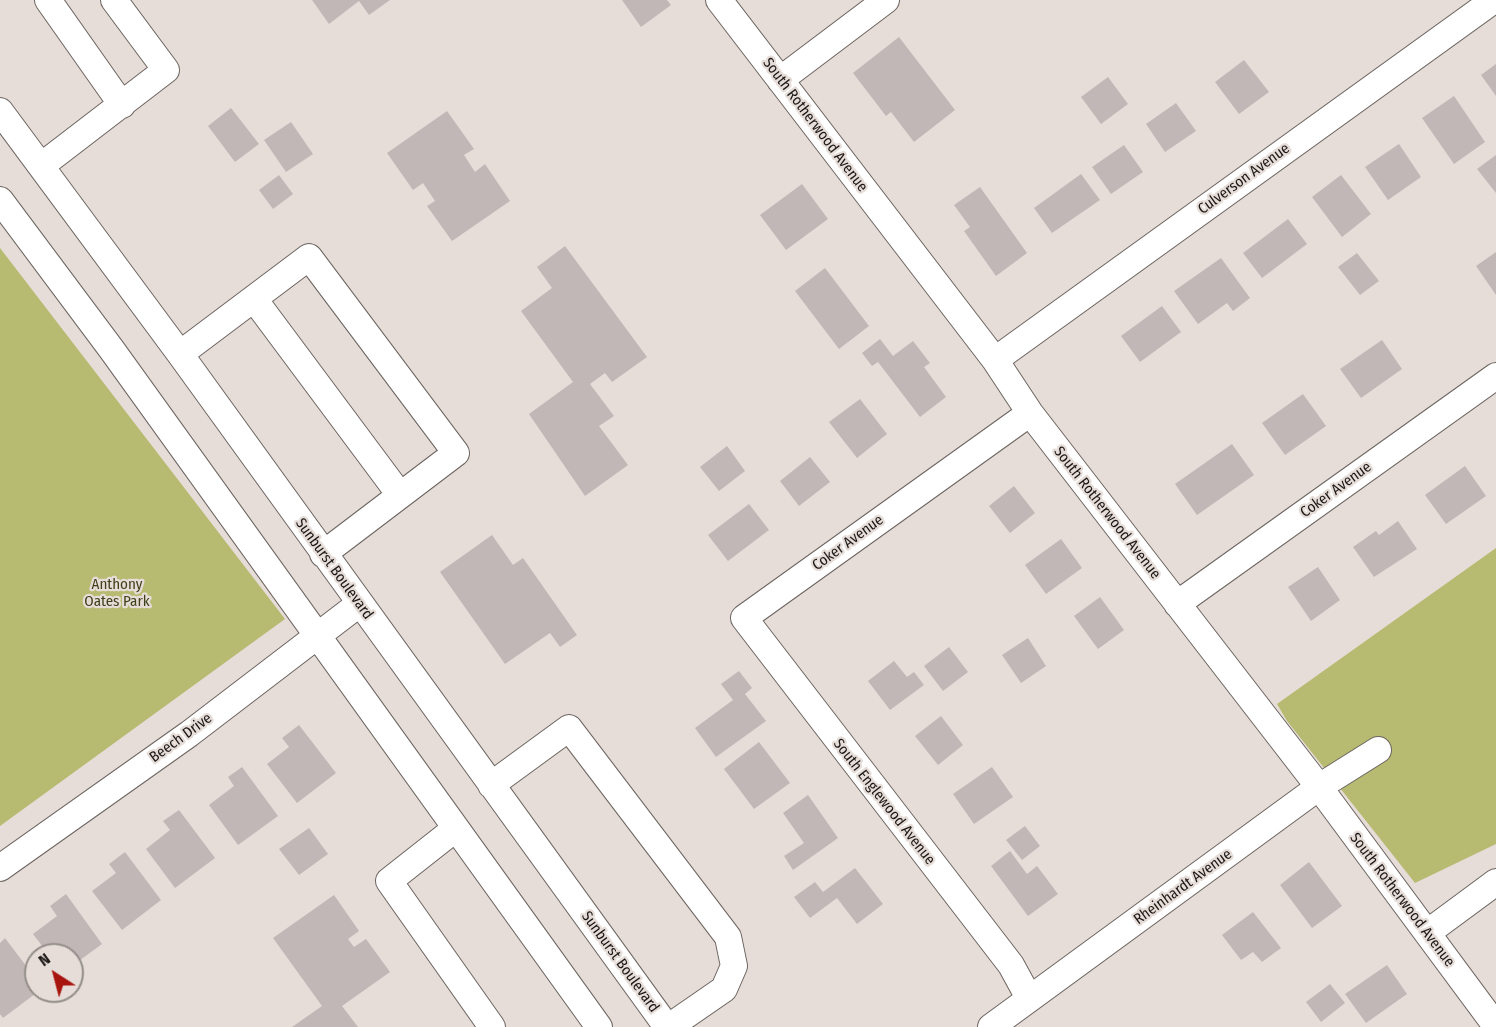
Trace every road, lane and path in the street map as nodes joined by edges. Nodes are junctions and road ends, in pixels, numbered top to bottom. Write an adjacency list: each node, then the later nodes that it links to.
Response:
1 (48, 0): 7 (street)
2 (114, 0): 7 (street)
3 (719, 0): 6 (street, South Rotherwood Avenue)
4 (886, 0): 6 (street)
5 (1494, 0): 13 (street, Culverson Avenue)
6 (780, 80): 13 (street, South Rotherwood Avenue)
7 (122, 105): 9 (street)
8 (0, 111): 9 (street, Sunburst Boulevard)
9 (40, 166): 12 (street, Sunburst Boulevard)
10 (0, 200): 21 (street)
11 (254, 299): 12 (street); 16 (street); 16 (street)
12 (180, 354): 17 (street, Sunburst Boulevard)
13 (994, 360): 15 (street, South Rotherwood Avenue)
14 (1496, 376): 19 (street, Coker Avenue)
15 (1030, 413): 19 (street, South Rotherwood Avenue); 20 (street, Coker Avenue)
16 (400, 495): 17 (street)
17 (323, 554): 18 (street, Sunburst Boulevard)
18 (359, 604): 21 (street, Beech Drive); 23 (street, Sunburst Boulevard)
19 (1177, 604): 24 (street, South Rotherwood Avenue)
20 (754, 611): 29 (street, South Englewood Avenue)
21 (316, 637): 25 (street); 26 (street, Beech Drive)
22 (1378, 750): 24 (street, Rheinhardt Avenue)
23 (491, 785): 33 (street, Sunburst Boulevard); 33 (street)
24 (1319, 787): 28 (street, South Rotherwood Avenue); 29 (street, Rheinhardt Avenue)
25 (455, 828): 31 (street); 32 (street)
26 (0, 868)
27 (1496, 882): 28 (street)
28 (1427, 933): 30 (street, South Rotherwood Avenue)
29 (1029, 998): 34 (street, Rheinhardt Avenue)
30 (1496, 1026)
31 (492, 1027)
32 (599, 1027)
33 (668, 1027)
34 (991, 1027)

